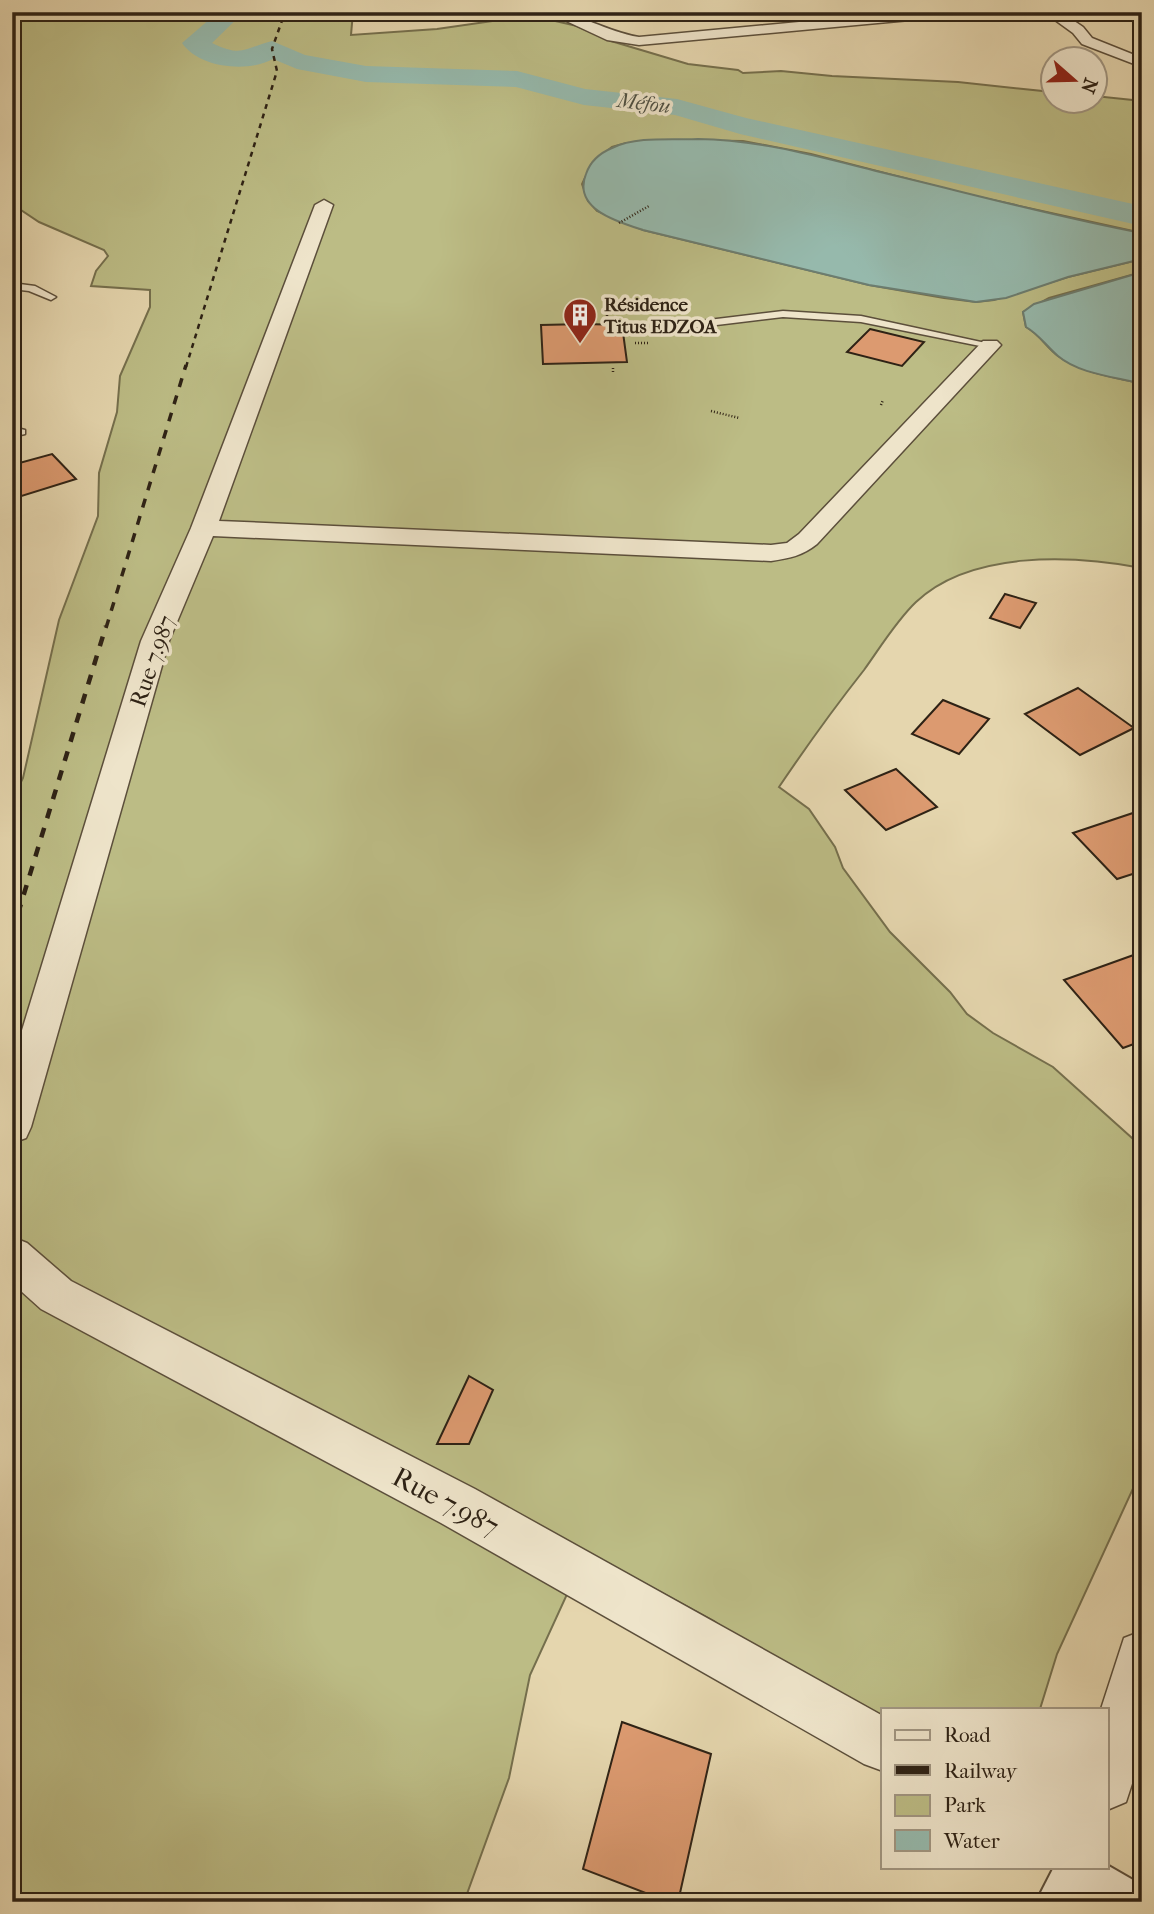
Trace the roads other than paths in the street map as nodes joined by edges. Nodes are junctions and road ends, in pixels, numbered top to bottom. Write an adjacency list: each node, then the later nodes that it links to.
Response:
1 (554, 12): 6 (street)
2 (754, 12): 6 (street)
3 (953, 12): 5 (street)
4 (1051, 12): 8 (street)
5 (863, 16): 6 (street)
6 (771, 29): 7 (street)
7 (790, 46)
8 (1142, 63)
9 (324, 205): 14 (street, Rue 7.987)
10 (12, 286): 11 (lane)
11 (51, 297)
12 (667, 328): 13 (lane)
13 (990, 345): 14 (street)
14 (204, 528): 15 (street, Rue 7.987)
15 (12, 1127)
16 (12, 1256): 18 (street, Rue 7.987)
17 (1142, 1656): 19 (street)
18 (881, 1744)
19 (1108, 1779)

